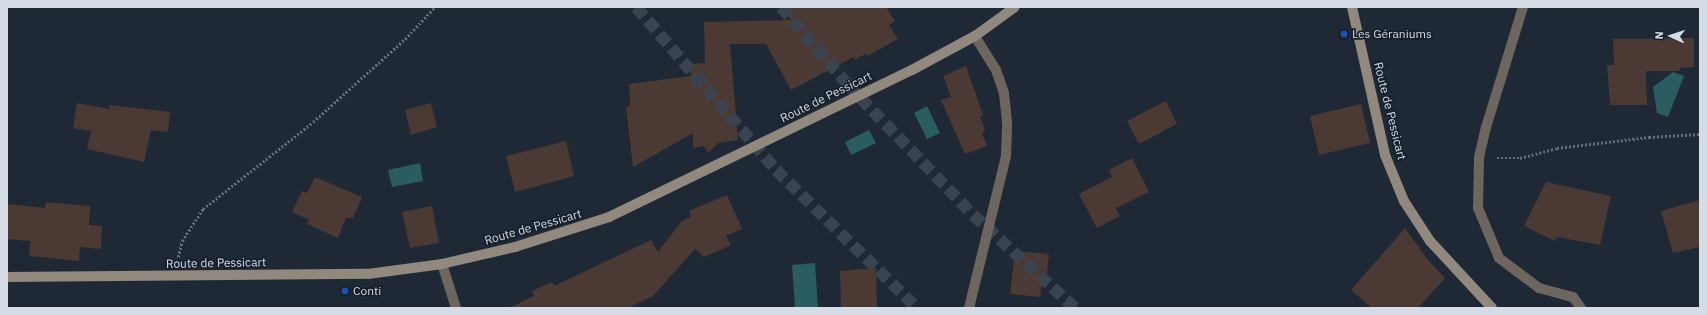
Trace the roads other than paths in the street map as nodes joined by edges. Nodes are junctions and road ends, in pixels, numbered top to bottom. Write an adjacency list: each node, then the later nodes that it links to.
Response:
1 (1014, 7): 4 (street, Route de Pessicart)
2 (1352, 7): 9 (street, Route de Pessicart)
3 (1523, 7): 10 (street)
4 (975, 36): 5 (street, Route de Pessicart); 8 (street)
5 (442, 264): 6 (street, Route de Pessicart); 7 (street)
6 (7, 277)
7 (456, 308)
8 (969, 308)
9 (1492, 308)
10 (1581, 308)

